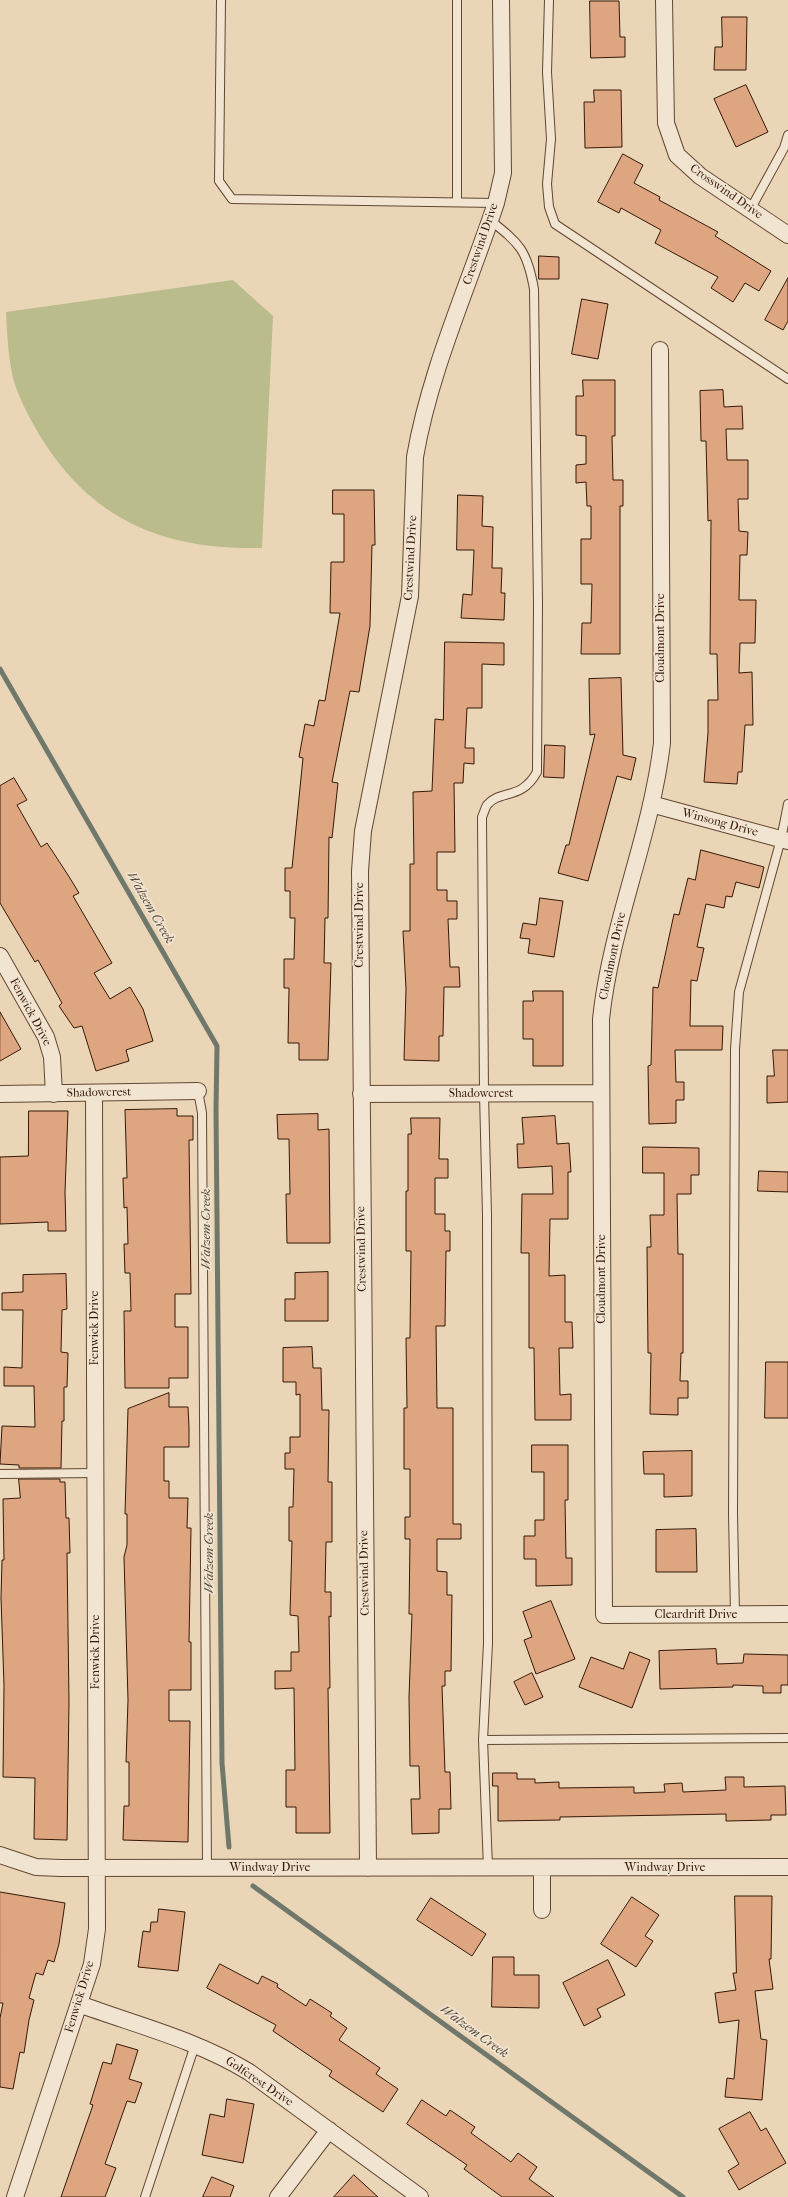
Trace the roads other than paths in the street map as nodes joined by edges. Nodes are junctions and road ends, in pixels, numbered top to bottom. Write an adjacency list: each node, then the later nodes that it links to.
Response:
1 (221, 0): 7 (lane)
2 (457, 0): 7 (lane)
3 (501, 0): 8 (street, Crestwind Drive)
4 (548, 0): 13 (lane)
5 (664, 0): 9 (street, Crosswind Drive)
6 (788, 135): 9 (lane)
7 (457, 202): 8 (lane)
8 (496, 203): 10 (street, Crestwind Drive)
9 (750, 210): 11 (street, Crosswind Drive)
10 (490, 220): 23 (street, Crestwind Drive); 24 (lane)
11 (788, 235)
12 (660, 350): 14 (street, Cloudmont Drive)
13 (788, 378)
14 (651, 804): 16 (street, Winsong Drive); 19 (street, Cloudmont Drive)
15 (788, 804): 16 (lane)
16 (785, 840): 27 (lane)
17 (0, 956): 21 (street, Fenwick Drive)
18 (198, 1091): 22 (street, Shadowcrest); 33 (lane)
19 (601, 1093): 24 (street, Shadowcrest); 29 (street, Cloudmont Drive)
20 (0, 1094): 21 (street, Shadowcrest)
21 (54, 1094): 22 (street, Shadowcrest)
22 (94, 1094): 25 (street, Fenwick Drive)
23 (361, 1094): 24 (street, Shadowcrest); 35 (street, Crestwind Drive)
24 (484, 1094): 31 (lane)
25 (96, 1473): 26 (lane); 34 (street, Fenwick Drive)
26 (0, 1474)
27 (735, 1614): 28 (street, Cleardrift Drive); 29 (street, Cleardrift Drive)
28 (788, 1614)
29 (604, 1615)
30 (788, 1738): 31 (lane)
31 (483, 1740): 36 (lane)
32 (0, 1855): 34 (street, Windway Drive)
33 (207, 1867): 34 (street, Windway Drive); 35 (street, Windway Drive)
34 (97, 1868): 40 (street, Fenwick Drive)
35 (368, 1868): 36 (street, Windway Drive)
36 (488, 1868): 37 (street, Windway Drive)
37 (542, 1868): 38 (street, Windway Drive); 39 (street)
38 (788, 1868)
39 (542, 1910)
40 (79, 2004): 41 (street, Golfcrest Drive); 43 (street, Fenwick Drive)
41 (195, 2045): 42 (street, Golfcrest Drive); 44 (lane)
42 (329, 2130): 45 (street); 46 (street, Golfcrest Drive)
43 (15, 2197)
44 (145, 2197)
45 (278, 2197)
46 (420, 2197)

